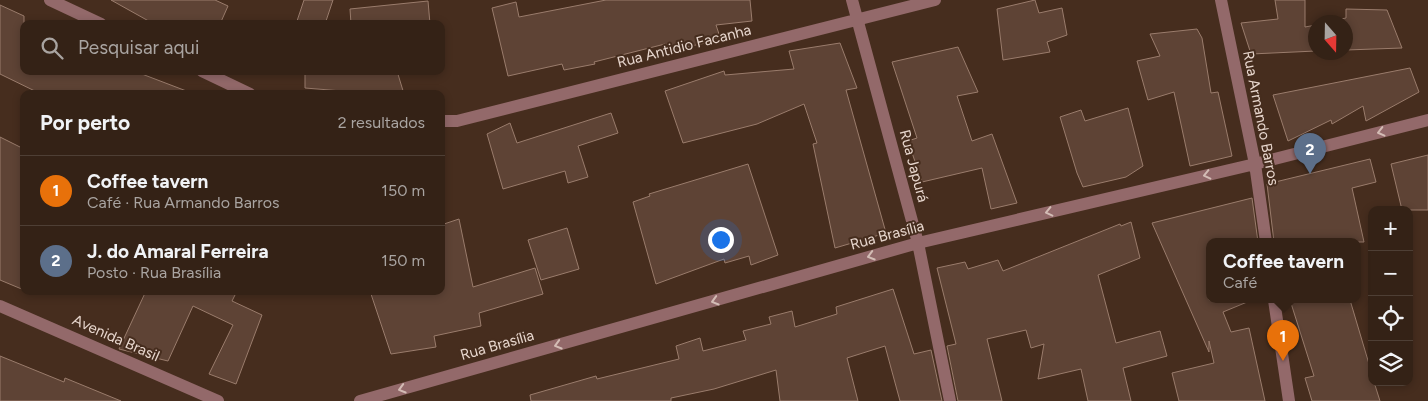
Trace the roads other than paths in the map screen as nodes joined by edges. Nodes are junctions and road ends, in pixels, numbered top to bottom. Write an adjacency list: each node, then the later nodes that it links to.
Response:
1 (50, 0): 6 (street)
2 (852, 0): 5 (street, Rua Japurá)
3 (935, 0): 5 (street, Rua Antidio Facanha)
4 (1221, 0): 11 (street, Rua Armando Barros)
5 (856, 19): 10 (street, Rua Antidio Facanha); 13 (street, Rua Japurá)
6 (92, 20)
7 (210, 75): 8 (street)
8 (242, 90)
9 (1428, 120): 11 (street, Rua Brasília, one-way to 11)
10 (445, 121)
11 (1255, 164): 12 (street, Rua Armando Barros); 13 (street, Rua Brasília, one-way to 13)
12 (1265, 238)
13 (918, 243): 17 (street, Rua Brasília, one-way to 17); 18 (street, Rua Japurá)
14 (1274, 303): 19 (street)
15 (0, 306): 16 (street, Avenida Brasil)
16 (218, 401)
17 (360, 401)
18 (950, 401)
19 (1289, 401)

